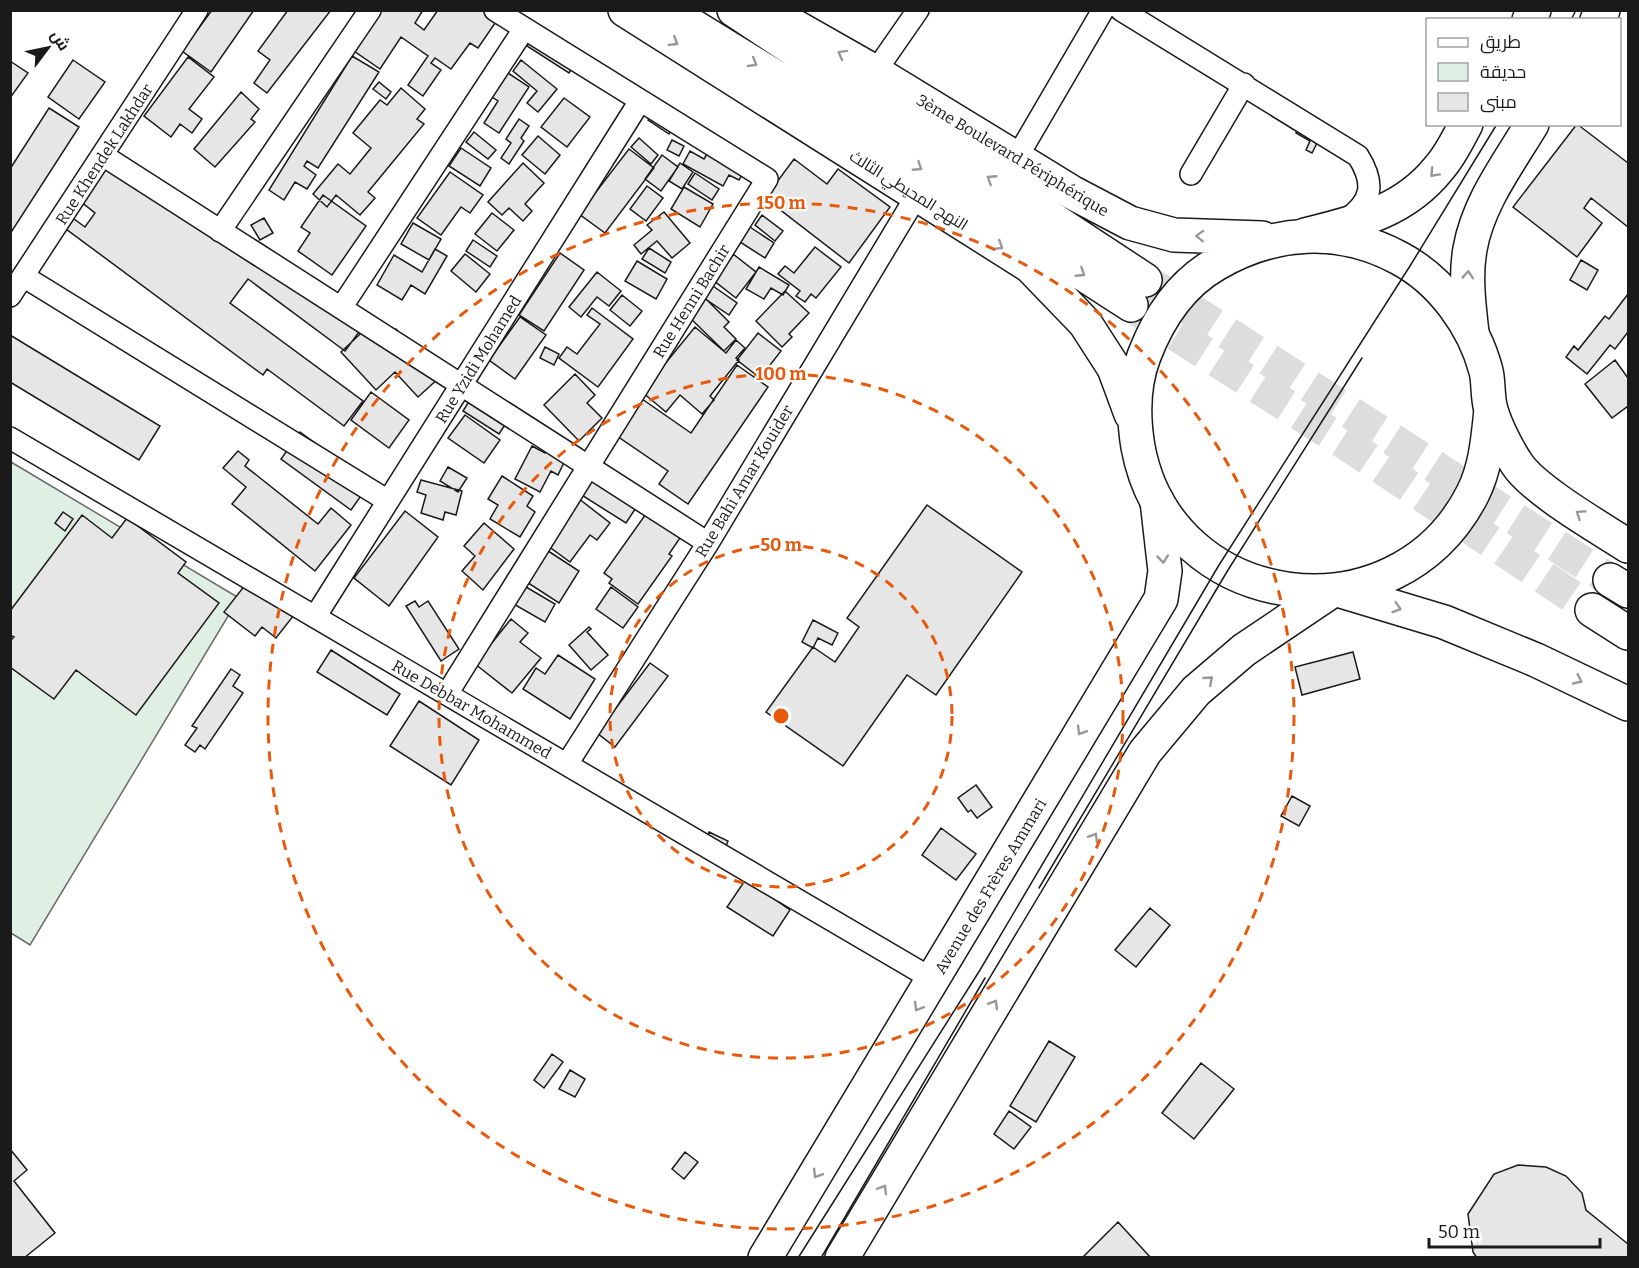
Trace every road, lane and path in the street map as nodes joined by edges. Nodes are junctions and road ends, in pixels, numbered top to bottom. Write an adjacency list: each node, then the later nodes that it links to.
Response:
1 (197, 10): 17 (street, Rue Khendek Lakhdar)
2 (370, 10): 22 (street)
3 (495, 10): 11 (street, Rue Henni Bachir)
4 (625, 10): 20 (main road, النهج المحيطي الثالث, one-way to 20)
5 (667, 10): 6 (main road, one-way to 6)
6 (734, 10)
7 (766, 10): 12 (main road, 3ème Boulevard Périphérique, one-way to 7)
8 (918, 10): 12 (street)
9 (1103, 10): 18 (street)
10 (1121, 10): 13 (street)
11 (524, 29): 14 (street, Rue Henni Bachir); 26 (street)
12 (875, 72): 18 (main road, 3ème Boulevard Périphérique)
13 (1244, 84): 19 (street); 21 (street)
14 (640, 101): 28 (street, Rue Yzidi Mohamed); 32 (street, Rue Henni Bachir)
15 (1465, 126): 21 (main road, one-way to 21)
16 (1531, 126): 27 (main road, one-way to 16)
17 (104, 156): 22 (street); 24 (street, Rue Khendek Lakhdar)
18 (1016, 159): 23 (main road, 3ème Boulevard Périphérique, one-way to 18)
19 (1191, 174)
20 (917, 195): 30 (main road, النهج المحيطي الثالث, one-way to 30); 35 (street, Rue Bahi Amar Kouider)
21 (1339, 226): 23 (main road)
22 (220, 231): 26 (street)
23 (1291, 237): 27 (main road); 30 (main road)
24 (23, 276): 25 (street, Rue Khendek Lakhdar); 33 (street)
25 (10, 296)
26 (341, 308): 28 (street)
27 (1472, 333): 29 (main road)
28 (462, 385): 32 (street); 33 (street, Rue Yzidi Mohamed)
29 (1491, 410): 36 (main road, one-way to 29); 37 (main road)
30 (1134, 424): 34 (main road)
31 (10, 438): 39 (street, Rue Debbar Mohammed)
32 (588, 466): 35 (street); 41 (street, Rue Henni Bachir)
33 (388, 501): 39 (street, Rue Yzidi Mohamed)
34 (1157, 501): 37 (main road); 44 (main road, Avenue des Frères Ammari, one-way to 44)
35 (708, 543): 43 (street, Rue Bahi Amar Kouider)
36 (1629, 546)
37 (1335, 591): 42 (main road, one-way to 42); 46 (main road, one-way to 37)
38 (1592, 610): 40 (main road)
39 (315, 617): 41 (street, Rue Debbar Mohammed)
40 (1629, 633)
41 (447, 694): 43 (street, Rue Debbar Mohammed)
42 (1629, 704)
43 (567, 764): 44 (street, Rue Debbar Mohammed)
44 (934, 980): 45 (main road, Avenue des Frères Ammari, one-way to 45)
45 (765, 1257)
46 (842, 1257)

